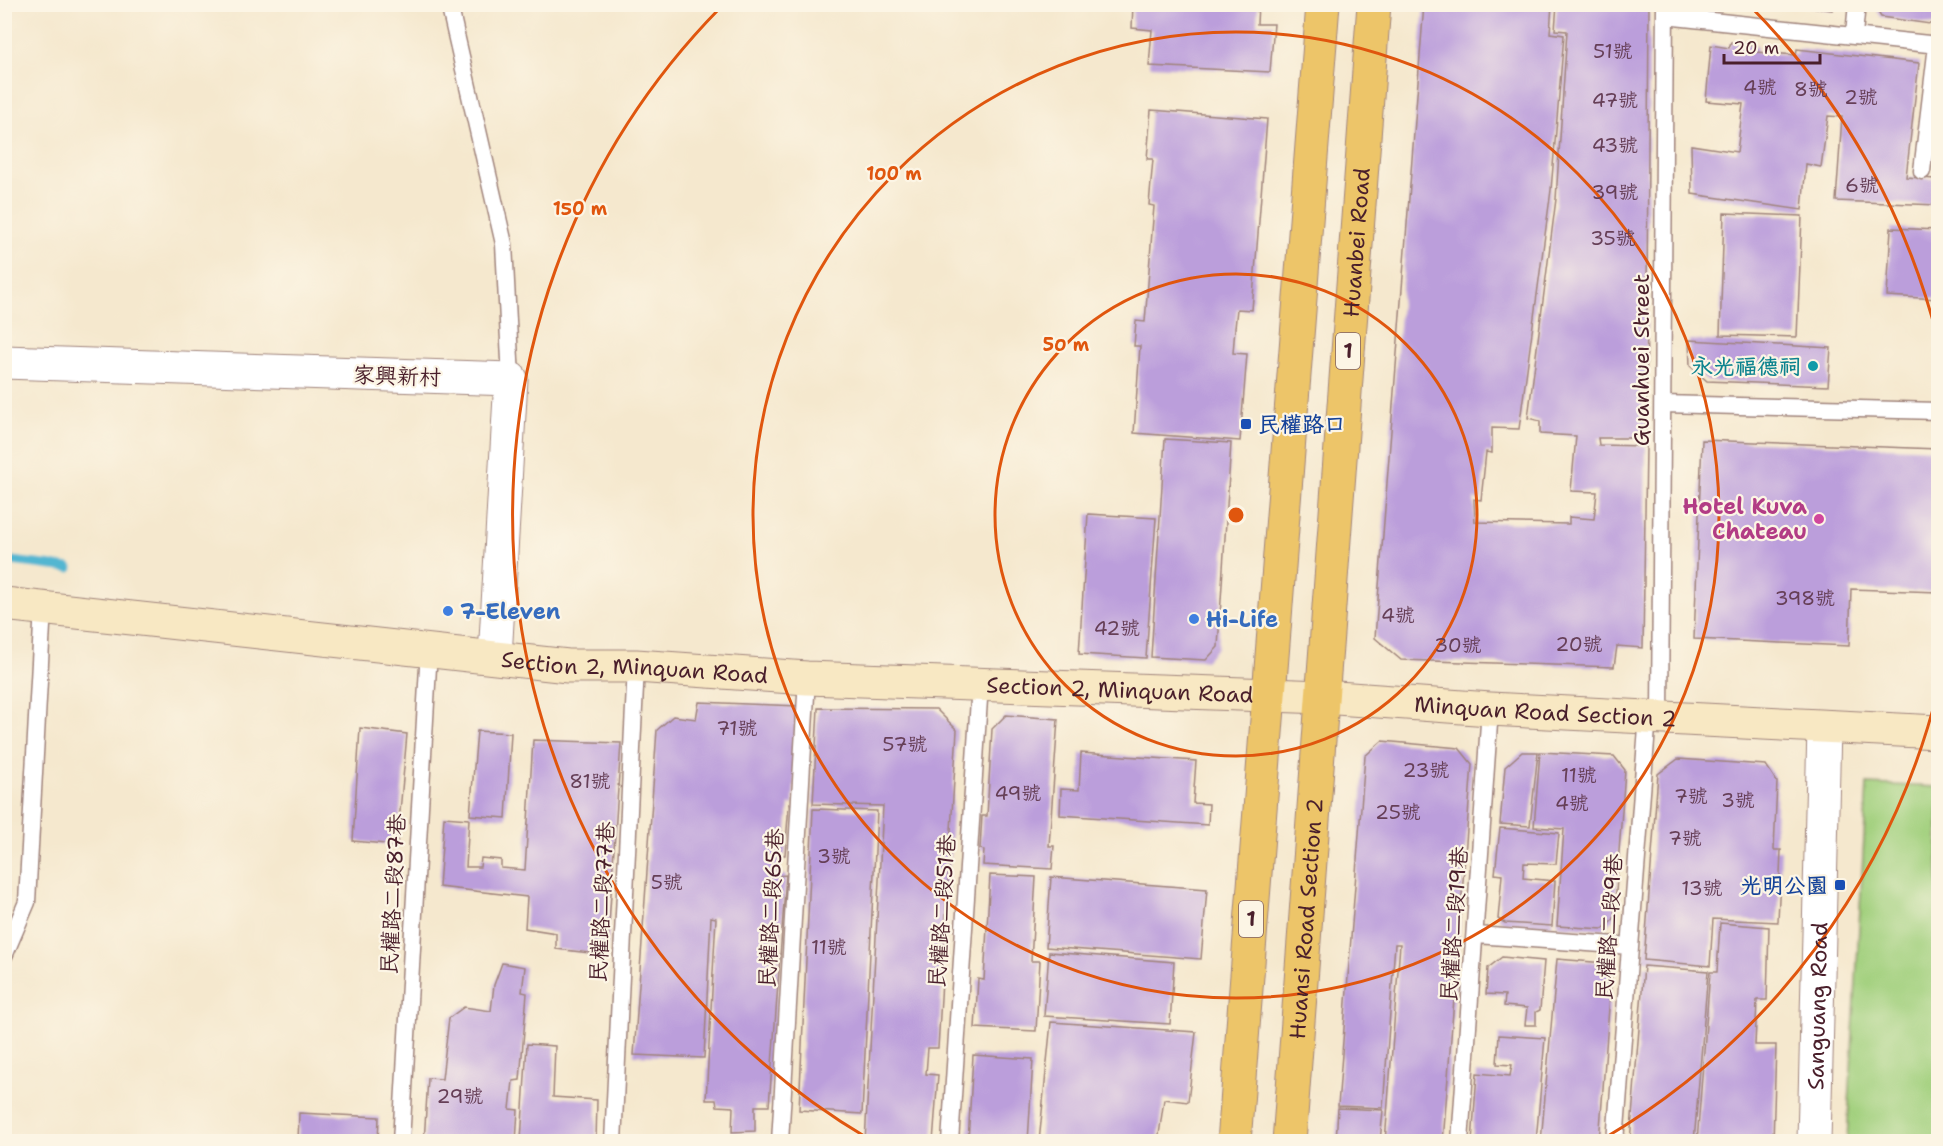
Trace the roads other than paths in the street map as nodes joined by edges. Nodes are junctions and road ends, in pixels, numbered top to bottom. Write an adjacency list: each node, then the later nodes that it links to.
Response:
1 (449, 4): 10 (lane)
2 (1323, 4): 20 (main road, 1)
3 (1374, 4): 21 (main road, Huanbei Road / 1)
4 (1857, 4): 6 (lane)
5 (1665, 10): 6 (lane); 11 (lane, Guanhuei Street)
6 (1854, 34): 7 (lane)
7 (1938, 45): 8 (lane)
8 (1922, 171)
9 (4, 362): 10 (street, 家興新村)
10 (511, 380): 16 (street)
11 (1663, 404): 12 (lane); 23 (lane, Guanhuei Street)
12 (1938, 411)
13 (4, 603): 14 (street, Section 2, Minquan Road)
14 (43, 607): 15 (street, Section 2, Minquan Road); 28 (lane)
15 (429, 650): 16 (street, Section 2, Minquan Road); 29 (lane, 民權路二段87巷)
16 (495, 657): 17 (street, Section 2, Minquan Road)
17 (636, 666): 18 (street, Section 2, Minquan Road); 30 (lane, 民權路二段77巷)
18 (807, 678): 19 (street, Section 2, Minquan Road); 31 (lane, 民權路二段65巷)
19 (980, 684): 20 (street, Section 2, Minquan Road); 32 (lane, 民權路二段51巷)
20 (1269, 697): 21 (street, Minquan Road Section 2); 33 (main road, 1)
21 (1323, 697): 22 (street, Minquan Road Section 2); 34 (main road, Huansi Road Section 2 / 1)
22 (1490, 709): 23 (street, Minquan Road Section 2); 26 (lane, 民權路二段19巷)
23 (1654, 715): 24 (street, Minquan Road Section 2); 27 (lane, 民權路二段9巷)
24 (1824, 727): 25 (street, Minquan Road Section 2); 37 (street, Sanguang Road)
25 (1938, 732)
26 (1476, 935): 27 (lane); 35 (lane, 民權路二段19巷)
27 (1630, 946): 36 (lane, 民權路二段9巷)
28 (4, 956)
29 (401, 1142)
30 (613, 1142)
31 (780, 1142)
32 (950, 1142)
33 (1234, 1142)
34 (1289, 1142)
35 (1460, 1142)
36 (1615, 1142)
37 (1814, 1142)

